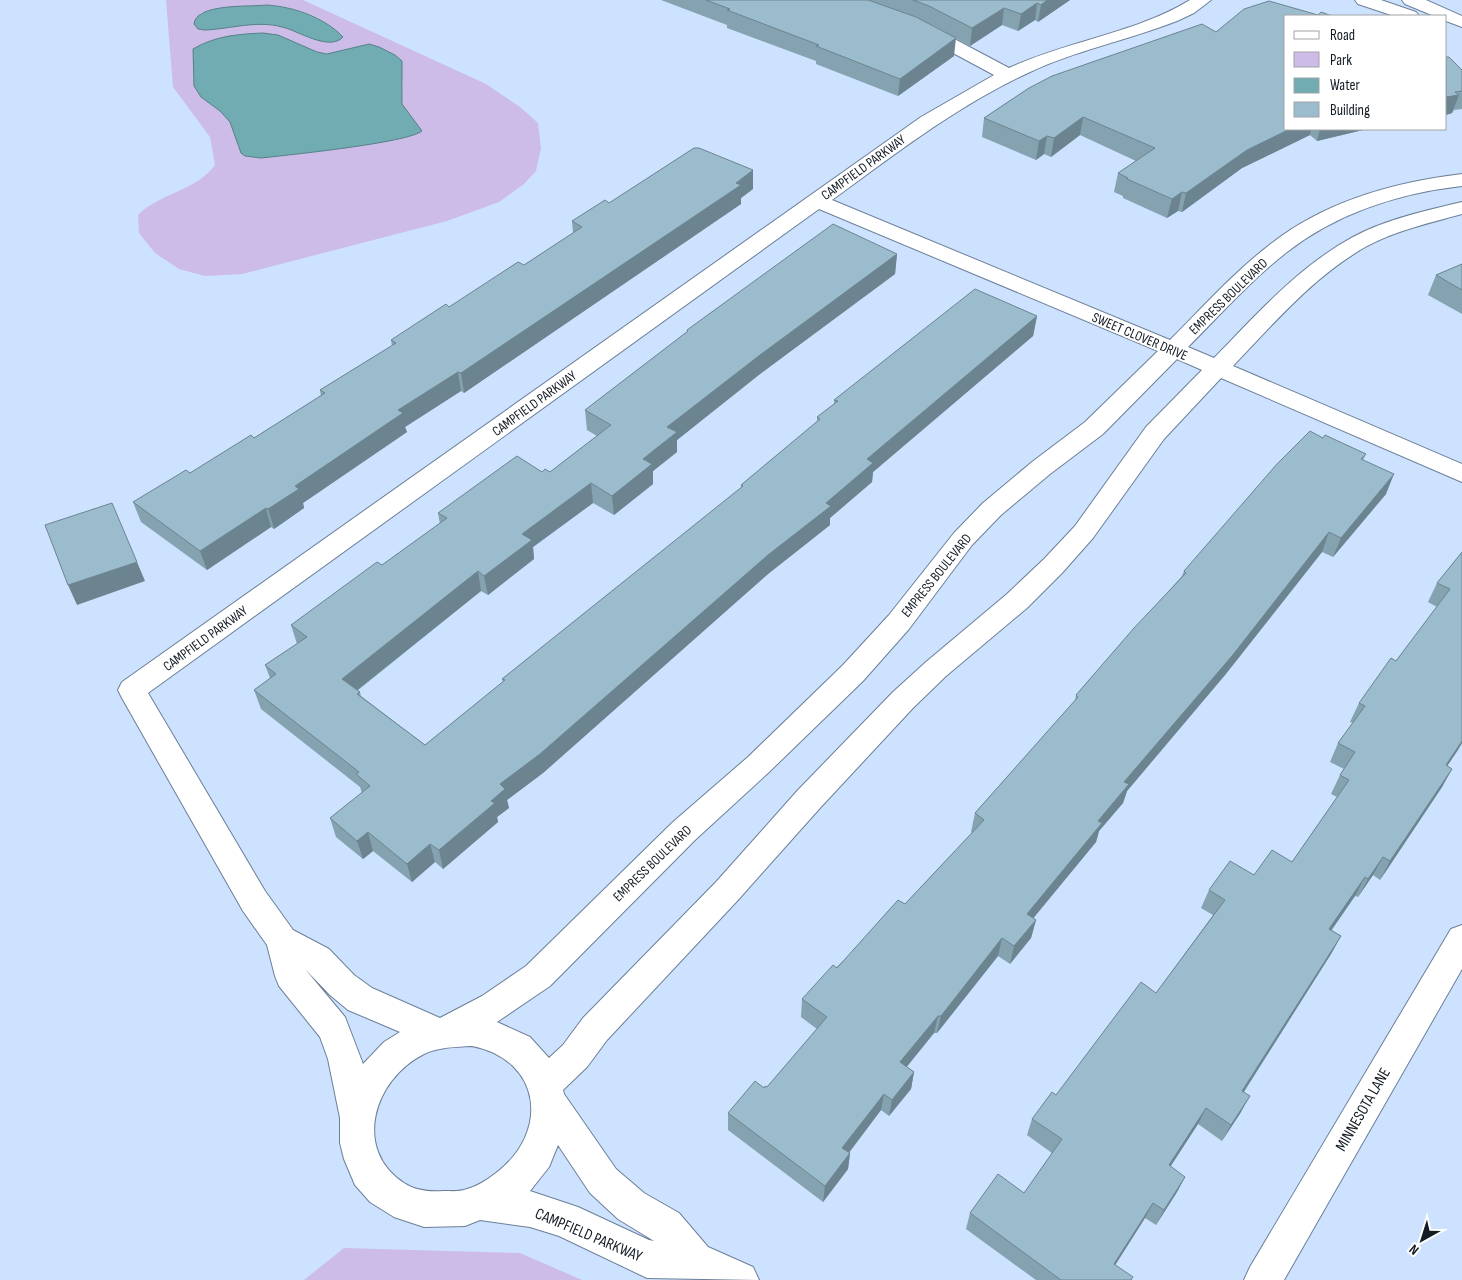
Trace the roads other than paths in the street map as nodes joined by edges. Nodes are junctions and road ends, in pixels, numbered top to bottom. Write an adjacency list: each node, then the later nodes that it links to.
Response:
1 (1202, 0): 7 (street, CAMPFIELD PARKWAY)
2 (1364, 0): 4 (street)
3 (1411, 0): 5 (street)
4 (1407, 15)
5 (1432, 15)
6 (906, 23): 7 (street)
7 (1006, 74): 9 (street, CAMPFIELD PARKWAY)
8 (1462, 180): 11 (street, EMPRESS BOULEVARD)
9 (817, 201): 11 (street, SWEET CLOVER DRIVE); 14 (street, CAMPFIELD PARKWAY)
10 (1462, 208): 12 (street)
11 (1172, 349): 12 (street, SWEET CLOVER DRIVE); 16 (street, EMPRESS BOULEVARD)
12 (1218, 368): 13 (street, SWEET CLOVER DRIVE); 17 (street)
13 (1462, 474)
14 (282, 940): 16 (street, CAMPFIELD PARKWAY); 18 (street, CAMPFIELD PARKWAY)
15 (1461, 944): 22 (street, MINNESOTA LANE)
16 (442, 1032): 17 (street, CAMPFIELD PARKWAY); 18 (street)
17 (546, 1092): 19 (street); 20 (street, CAMPFIELD PARKWAY)
18 (357, 1117): 19 (street)
19 (484, 1203): 20 (street, CAMPFIELD PARKWAY)
20 (695, 1260): 21 (street, CAMPFIELD PARKWAY)
21 (740, 1280)
22 (1263, 1280)

